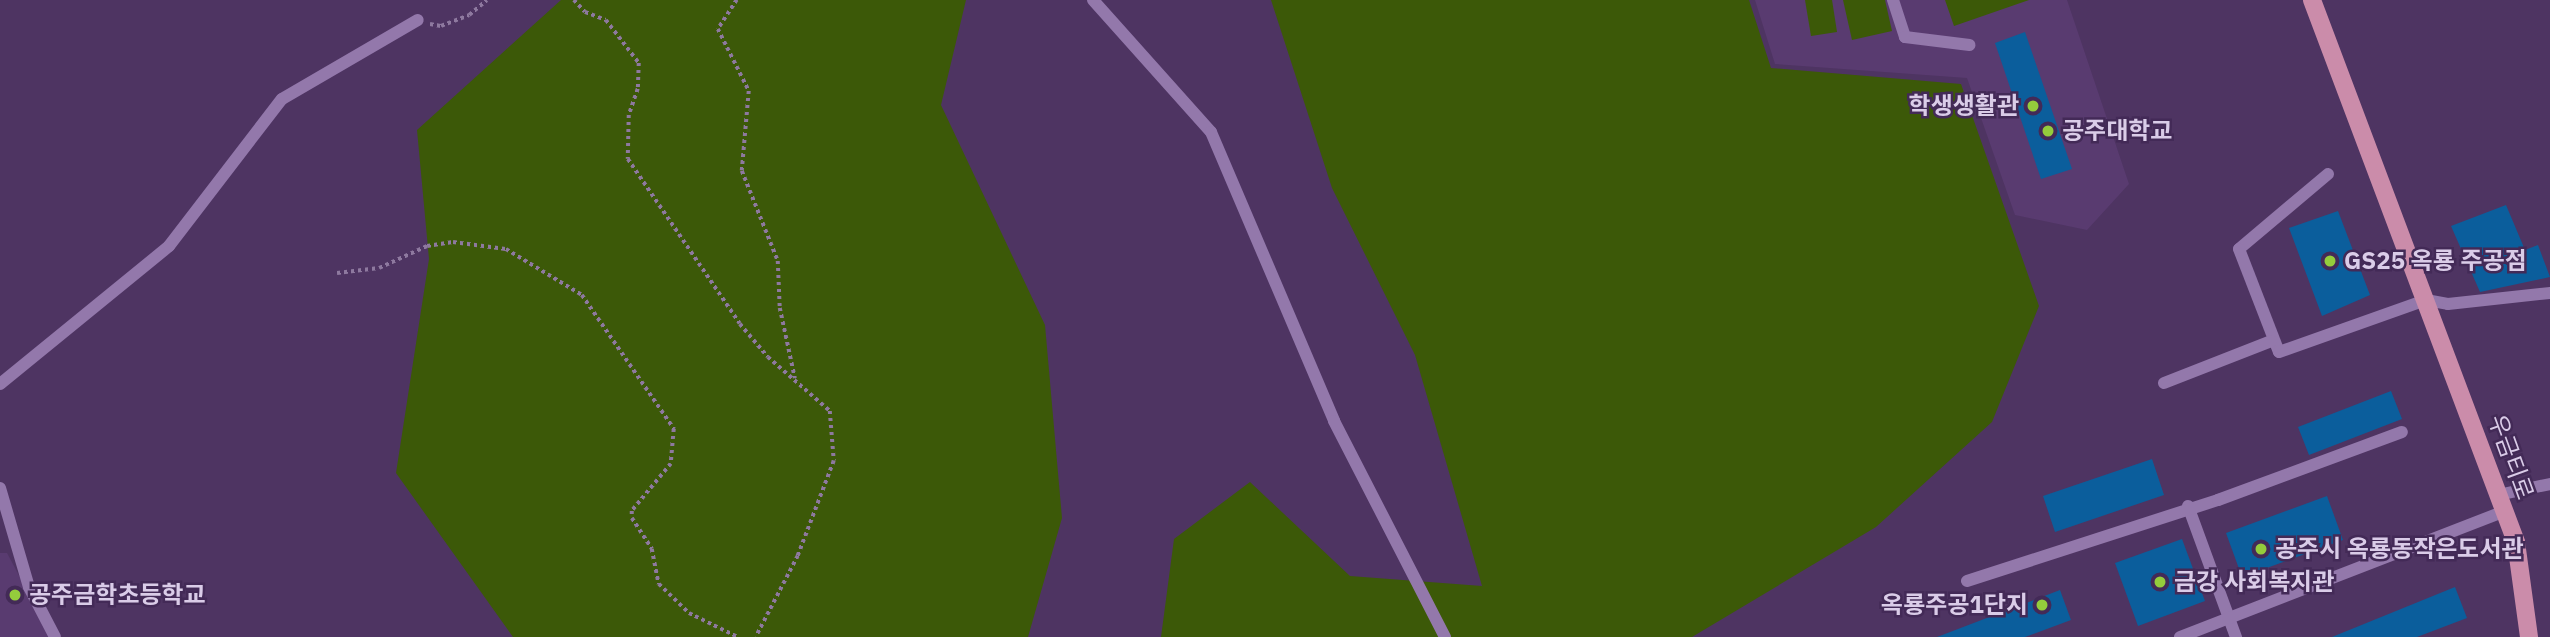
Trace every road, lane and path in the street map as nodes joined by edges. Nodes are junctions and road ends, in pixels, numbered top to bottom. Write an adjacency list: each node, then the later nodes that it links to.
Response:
1 (487, 0): 7 (path)
2 (574, 0): 14 (path)
3 (737, 0): 14 (path)
4 (1093, 0): 27 (street)
5 (1893, 0): 8 (street)
6 (2312, 0): 12 (main road, 우금티로)
7 (418, 20): 16 (street)
8 (1970, 45)
9 (2328, 174): 13 (street)
10 (337, 273): 25 (path)
11 (2550, 293): 12 (street)
12 (2426, 300): 13 (street); 20 (main road, 우금티로)
13 (2271, 341): 15 (street)
14 (796, 380): 26 (path)
15 (2164, 383)
16 (0, 384)
17 (2402, 432): 21 (street)
18 (2550, 484): 20 (street)
19 (0, 488): 24 (street)
20 (2501, 503): 23 (street); 30 (main road, 우금티로)
21 (2188, 506): 22 (street); 23 (street)
22 (1967, 581)
23 (2229, 618): 28 (street); 29 (street)
24 (55, 637)
25 (738, 637)
26 (756, 637)
27 (1445, 637)
28 (2180, 637)
29 (2236, 637)
30 (2529, 637)

